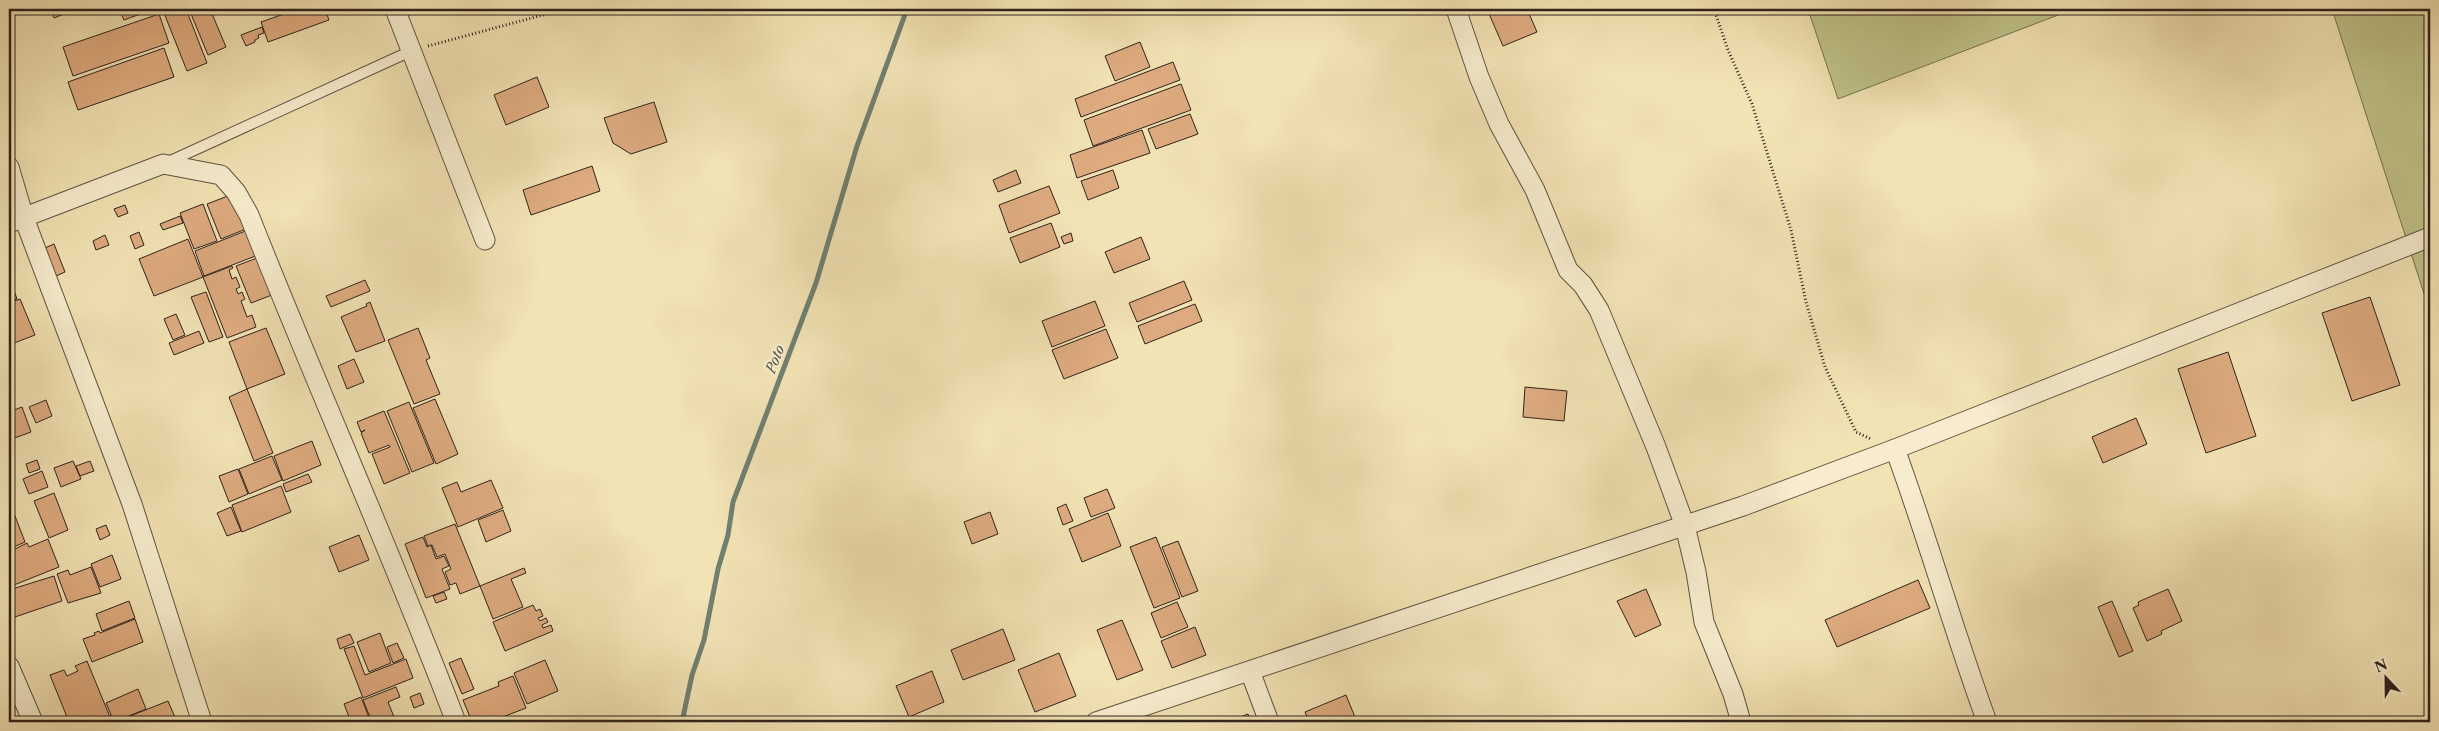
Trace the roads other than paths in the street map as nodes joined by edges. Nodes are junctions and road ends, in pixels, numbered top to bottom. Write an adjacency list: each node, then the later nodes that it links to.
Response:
1 (395, 9): 3 (street)
2 (1456, 9): 10 (street)
3 (411, 51): 4 (lane); 8 (street)
4 (163, 164): 6 (street); 15 (street)
5 (9, 167): 6 (street)
6 (16, 221): 14 (street)
7 (2430, 237): 9 (street)
8 (485, 240)
9 (1895, 449): 10 (street); 19 (street)
10 (1685, 526): 12 (street); 18 (street)
11 (9, 666): 13 (street)
12 (1250, 671): 16 (street); 17 (street)
13 (32, 722)
14 (202, 722)
15 (456, 722)
16 (1096, 722)
17 (1269, 722)
18 (1741, 722)
19 (1987, 722)

